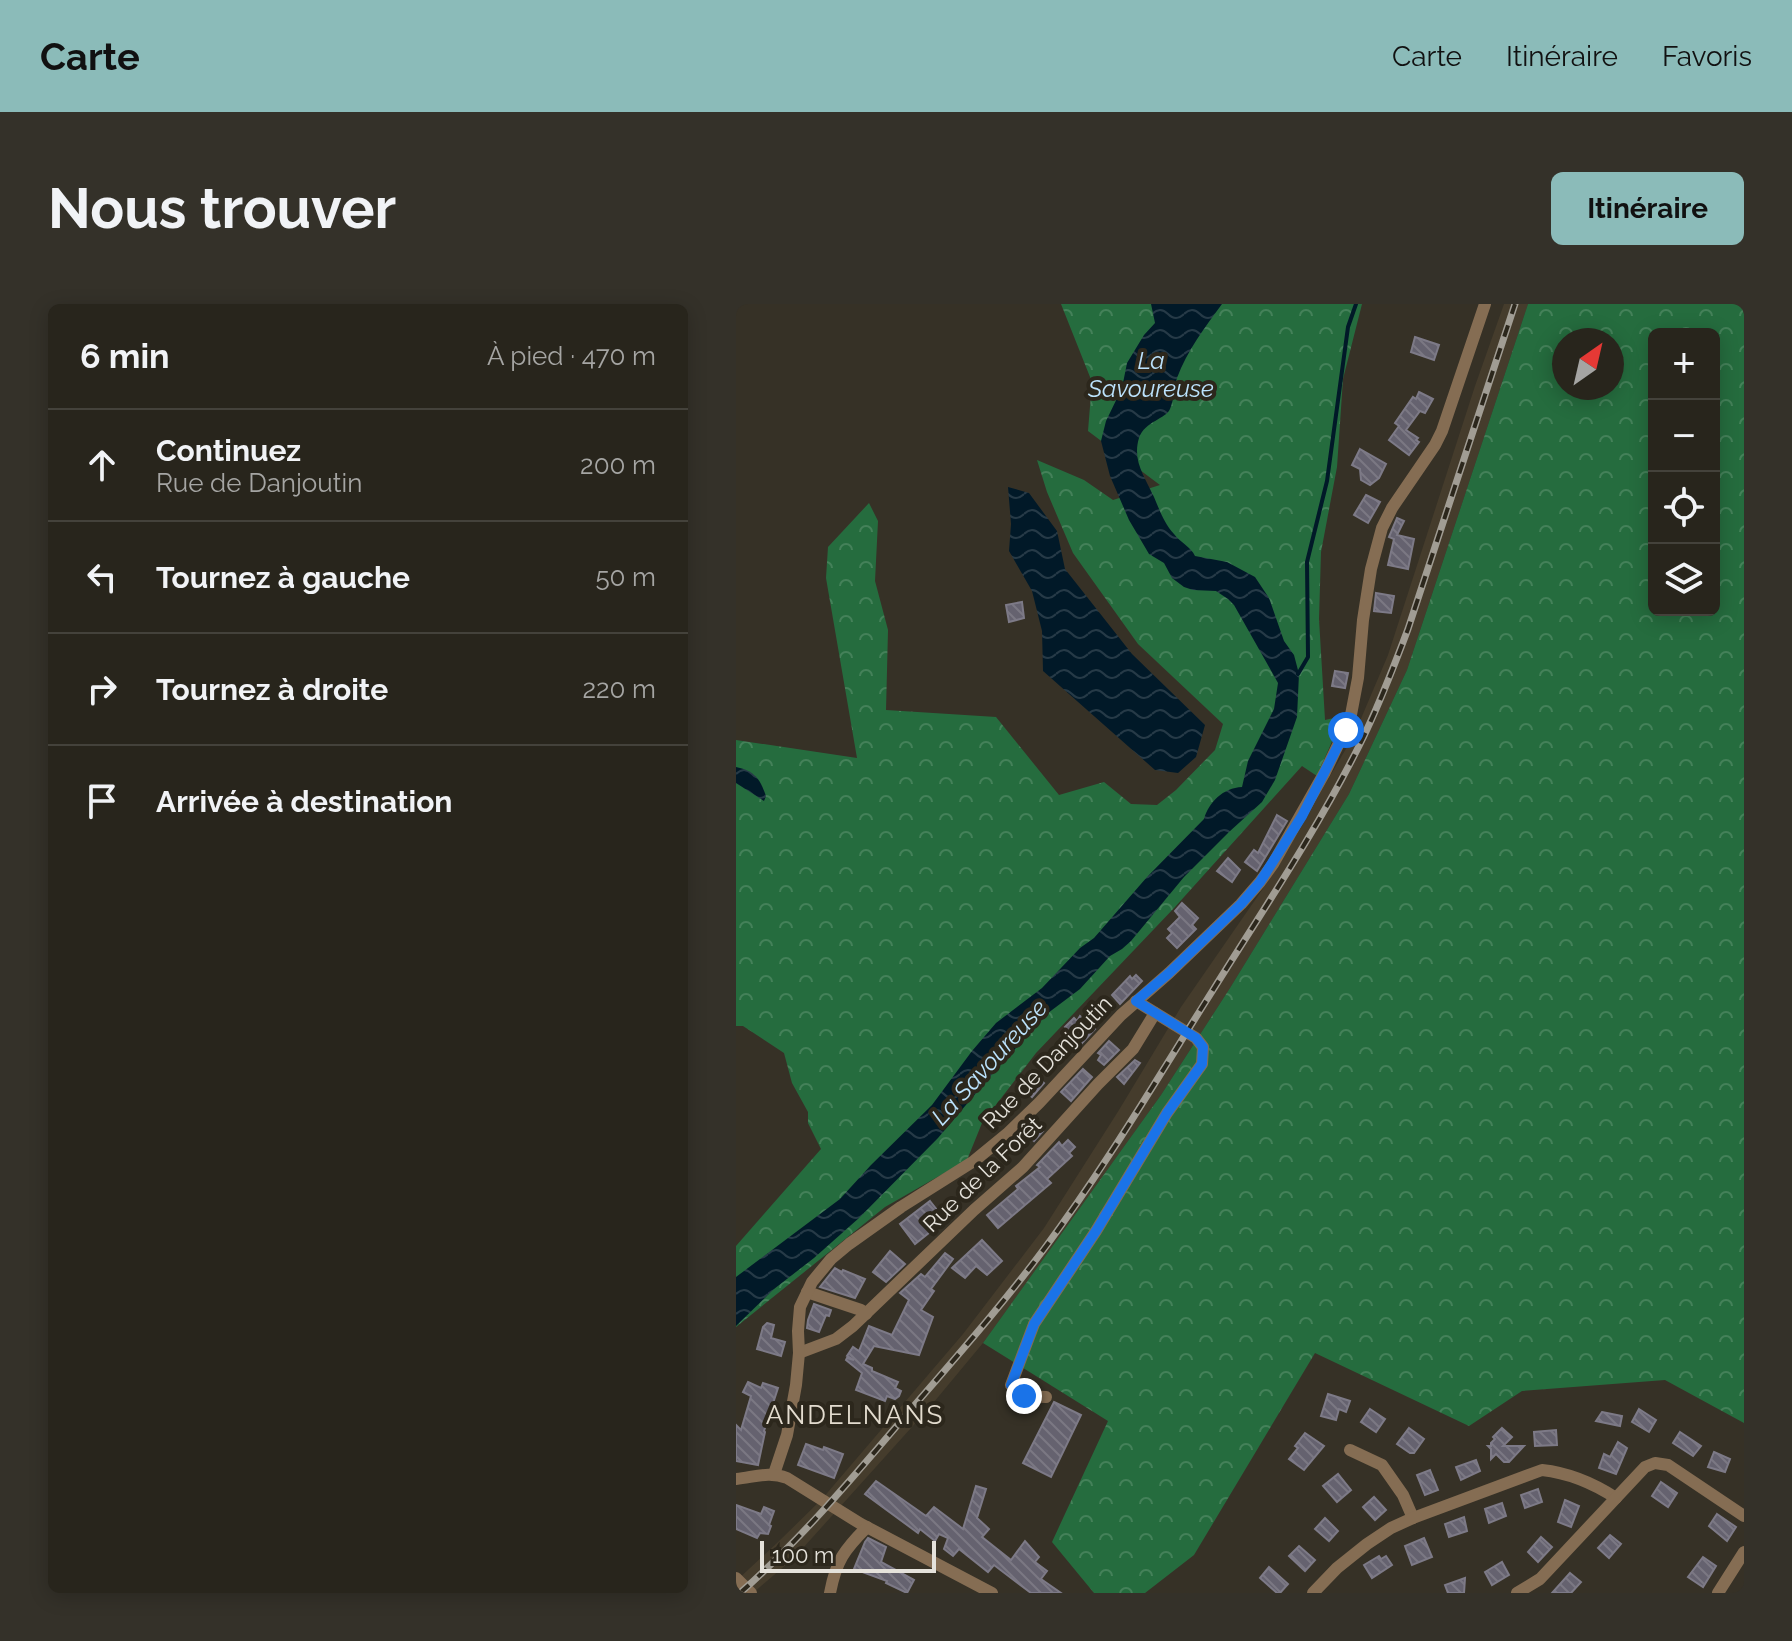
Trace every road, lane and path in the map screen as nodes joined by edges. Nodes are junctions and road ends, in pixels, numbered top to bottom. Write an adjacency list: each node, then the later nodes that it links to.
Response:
1 (1485, 304): 2 (street, Rue de Danjoutin)
2 (1136, 1001): 3 (street); 4 (street, Rue de Danjoutin)
3 (1155, 1013): 5 (street, Rue de la Forêt); 7 (street)
4 (807, 1292): 5 (street); 6 (street, Rue de Danjoutin)
5 (866, 1314): 6 (street, Rue de la Forêt)
6 (799, 1353): 9 (street, Rue de Danjoutin)
7 (1046, 1397)
8 (1350, 1450): 13 (street)
9 (774, 1474): 10 (street); 14 (street)
10 (736, 1479)
11 (1616, 1498): 12 (street); 13 (street); 21 (street)
12 (1744, 1516)
13 (1413, 1518): 20 (street)
14 (867, 1527): 18 (street); 19 (street)
15 (1744, 1552): 22 (street)
16 (736, 1578): 17 (street)
17 (751, 1593)
18 (830, 1593)
19 (992, 1593)
20 (1313, 1593)
21 (1517, 1593)
22 (1718, 1593)

